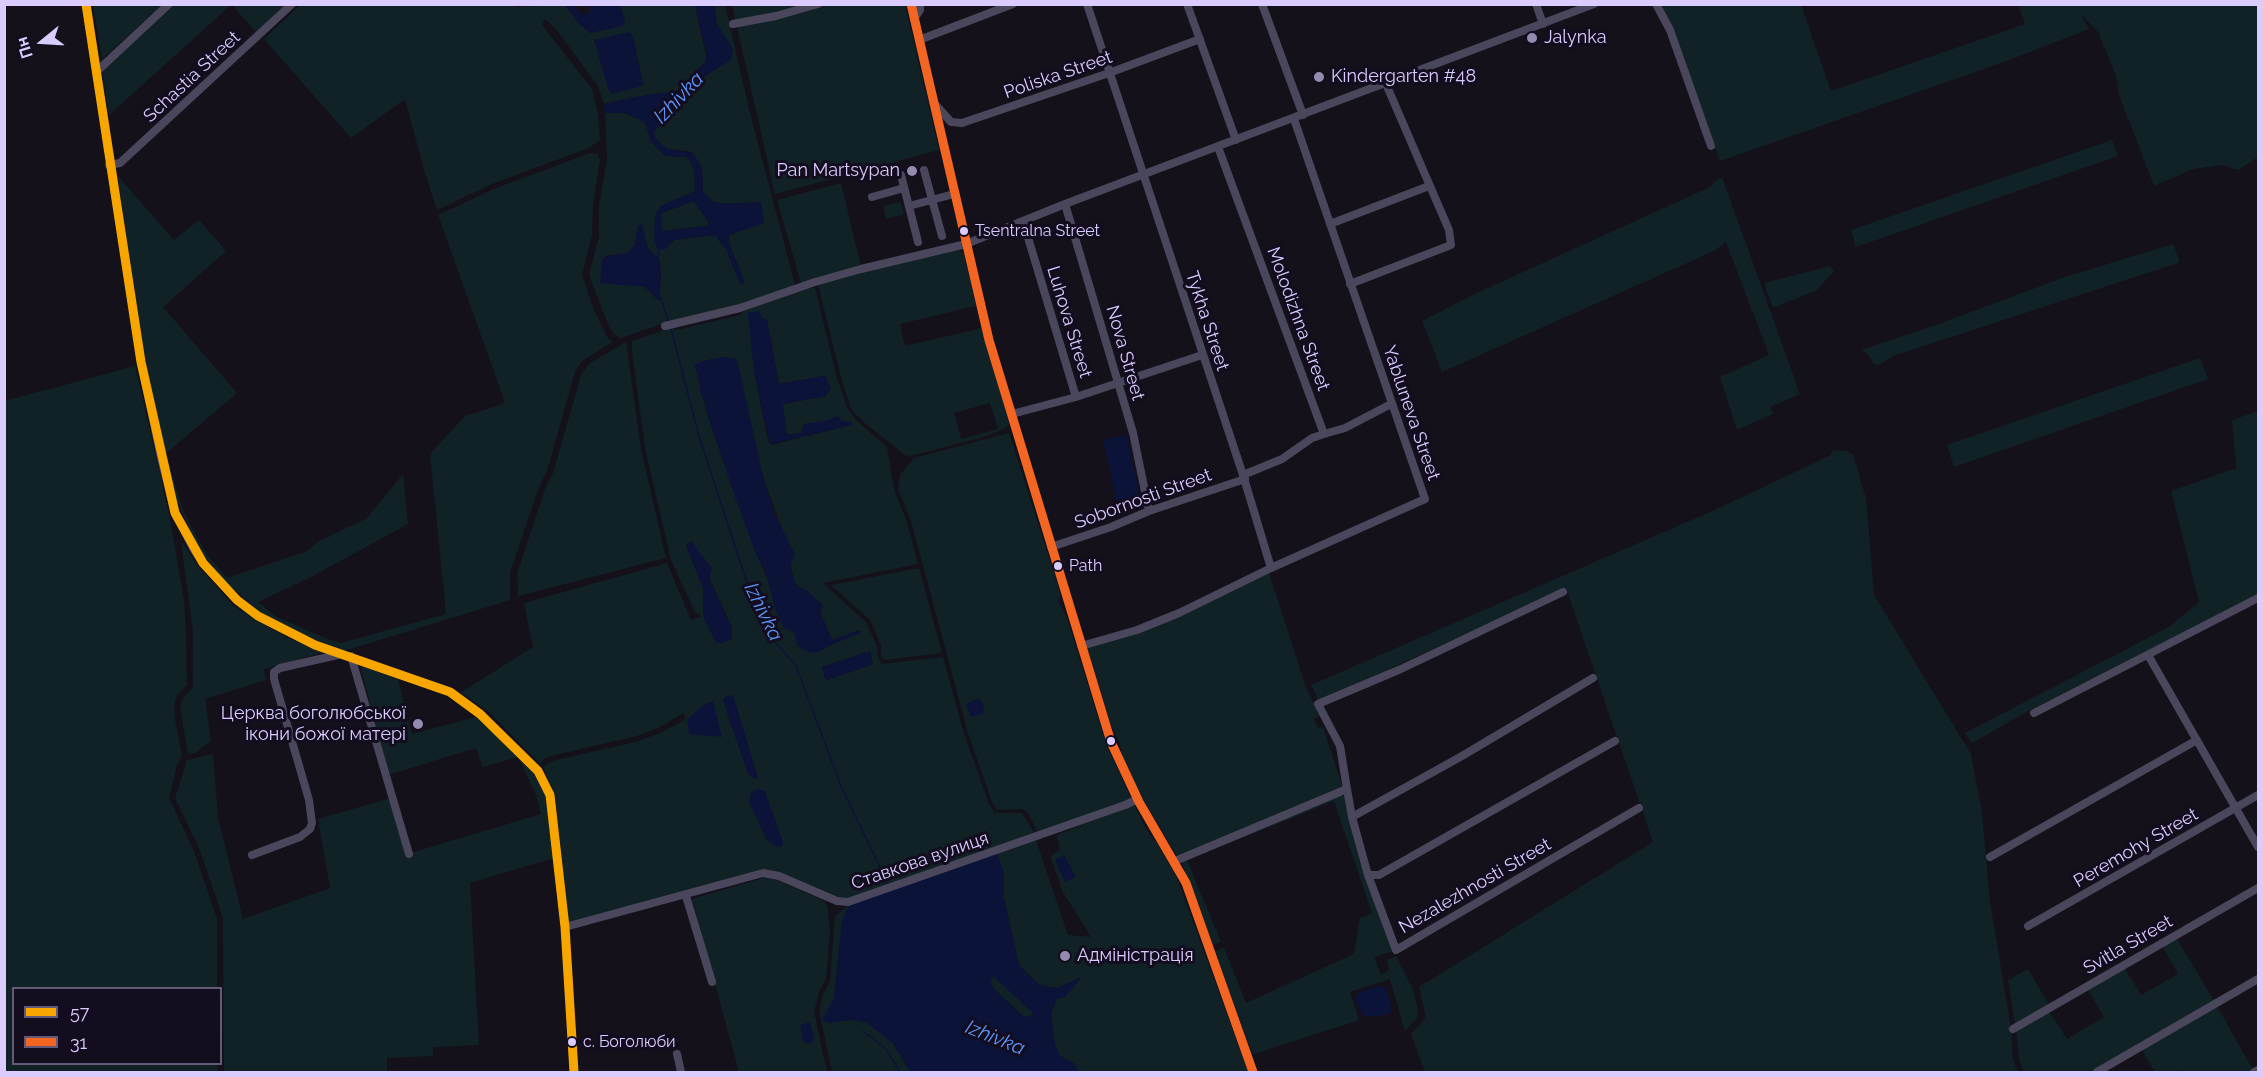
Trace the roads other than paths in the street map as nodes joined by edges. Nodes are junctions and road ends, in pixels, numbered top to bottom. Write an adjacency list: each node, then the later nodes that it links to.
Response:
1 (86, 4): 19 (street)
2 (169, 4): 19 (street)
3 (292, 4): 27 (street, Schastia Street)
4 (818, 4): 15 (street)
5 (911, 4): 14 (street)
6 (920, 4): 14 (street)
7 (1013, 4): 18 (street)
8 (1087, 4): 20 (street, Tykha Street)
9 (1186, 4): 17 (street)
10 (1262, 4): 23 (street, Yabluneva Street)
11 (1536, 4): 16 (street)
12 (1594, 4): 16 (street)
13 (1656, 4): 25 (street)
14 (914, 19): 18 (street)
15 (733, 24)
16 (1543, 24): 21 (street)
17 (1200, 39): 20 (street, Poliska Street); 24 (street)
18 (919, 40): 22 (street)
19 (96, 72): 27 (street)
20 (1109, 73): 22 (street, Poliska Street); 30 (street, Tykha Street)
21 (1386, 84): 23 (street); 31 (street)
22 (933, 102): 33 (street)
23 (1299, 117): 24 (street); 39 (street, Yabluneva Street)
24 (1236, 140): 26 (street)
25 (1711, 146)
26 (1218, 147): 30 (street); 50 (street, Molodizhna Street)
27 (109, 165): 58 (street)
28 (924, 170): 35 (street)
29 (901, 175): 32 (street)
30 (1145, 175): 36 (street); 45 (street, Tykha Street)
31 (1430, 186): 39 (street); 43 (street)
32 (904, 188): 34 (street); 37 (street)
33 (954, 194): 35 (street); 42 (street)
34 (872, 197)
35 (932, 200): 37 (street); 40 (street)
36 (1065, 204): 38 (street); 46 (street, Nova Street)
37 (909, 206): 41 (street)
38 (1023, 221): 42 (street); 47 (street, Luhova Street)
39 (1330, 224): 43 (street, Yabluneva Street)
40 (942, 236)
41 (918, 242)
42 (966, 244): 44 (street); 49 (street)
43 (1350, 284): 48 (street, Yabluneva Street)
44 (665, 326)
45 (1202, 355): 46 (street); 51 (street, Tykha Street)
46 (1119, 383): 47 (street); 52 (street, Nova Street)
47 (1076, 397): 49 (street)
48 (1391, 404): 50 (street); 54 (street, Yabluneva Street)
49 (1012, 414): 53 (street)
50 (1324, 434): 51 (street)
51 (1244, 477): 52 (street, Sobornosti Street); 54 (street, Tykha Street)
52 (1149, 511): 53 (street, Sobornosti Street)
53 (1051, 547): 57 (street)
54 (1271, 568): 57 (street, Yabluneva Street)
55 (1563, 592): 64 (street, Nezalezhnosti Street)
56 (2259, 598): 59 (street)
57 (1081, 646): 66 (street)
58 (347, 655): 71 (street); 72 (street); 78 (street)
59 (2148, 655): 61 (street); 62 (street)
60 (1593, 678): 69 (street)
61 (2034, 713)
62 (2197, 740): 68 (street); 73 (street)
63 (1615, 741): 75 (street)
64 (1347, 789): 69 (street, Nezalezhnosti Street); 74 (street)
65 (2259, 795): 68 (street, Peremohy Street)
66 (1138, 799): 74 (street); 77 (street, Ставкова вулиця)
67 (1639, 808): 75 (street, Nezalezhnosti Street)
68 (2236, 808): 70 (street); 79 (street, Peremohy Street)
69 (1352, 818): 75 (street, Nezalezhnosti Street)
70 (2259, 847)
71 (409, 854)
72 (252, 855)
73 (1990, 857)
74 (1175, 861): 87 (street)
75 (1368, 875)
76 (2259, 888): 82 (street, Svitla Street)
77 (686, 896): 78 (street, Ставкова вулиця); 81 (street)
78 (569, 926): 85 (street)
79 (2028, 926)
80 (2259, 979): 88 (street)
81 (712, 982)
82 (2013, 1029)
83 (677, 1054): 86 (street)
84 (2259, 1070): 89 (street)
85 (574, 1072)
86 (681, 1072)
87 (1254, 1072)
88 (2097, 1072)
89 (2254, 1072)

